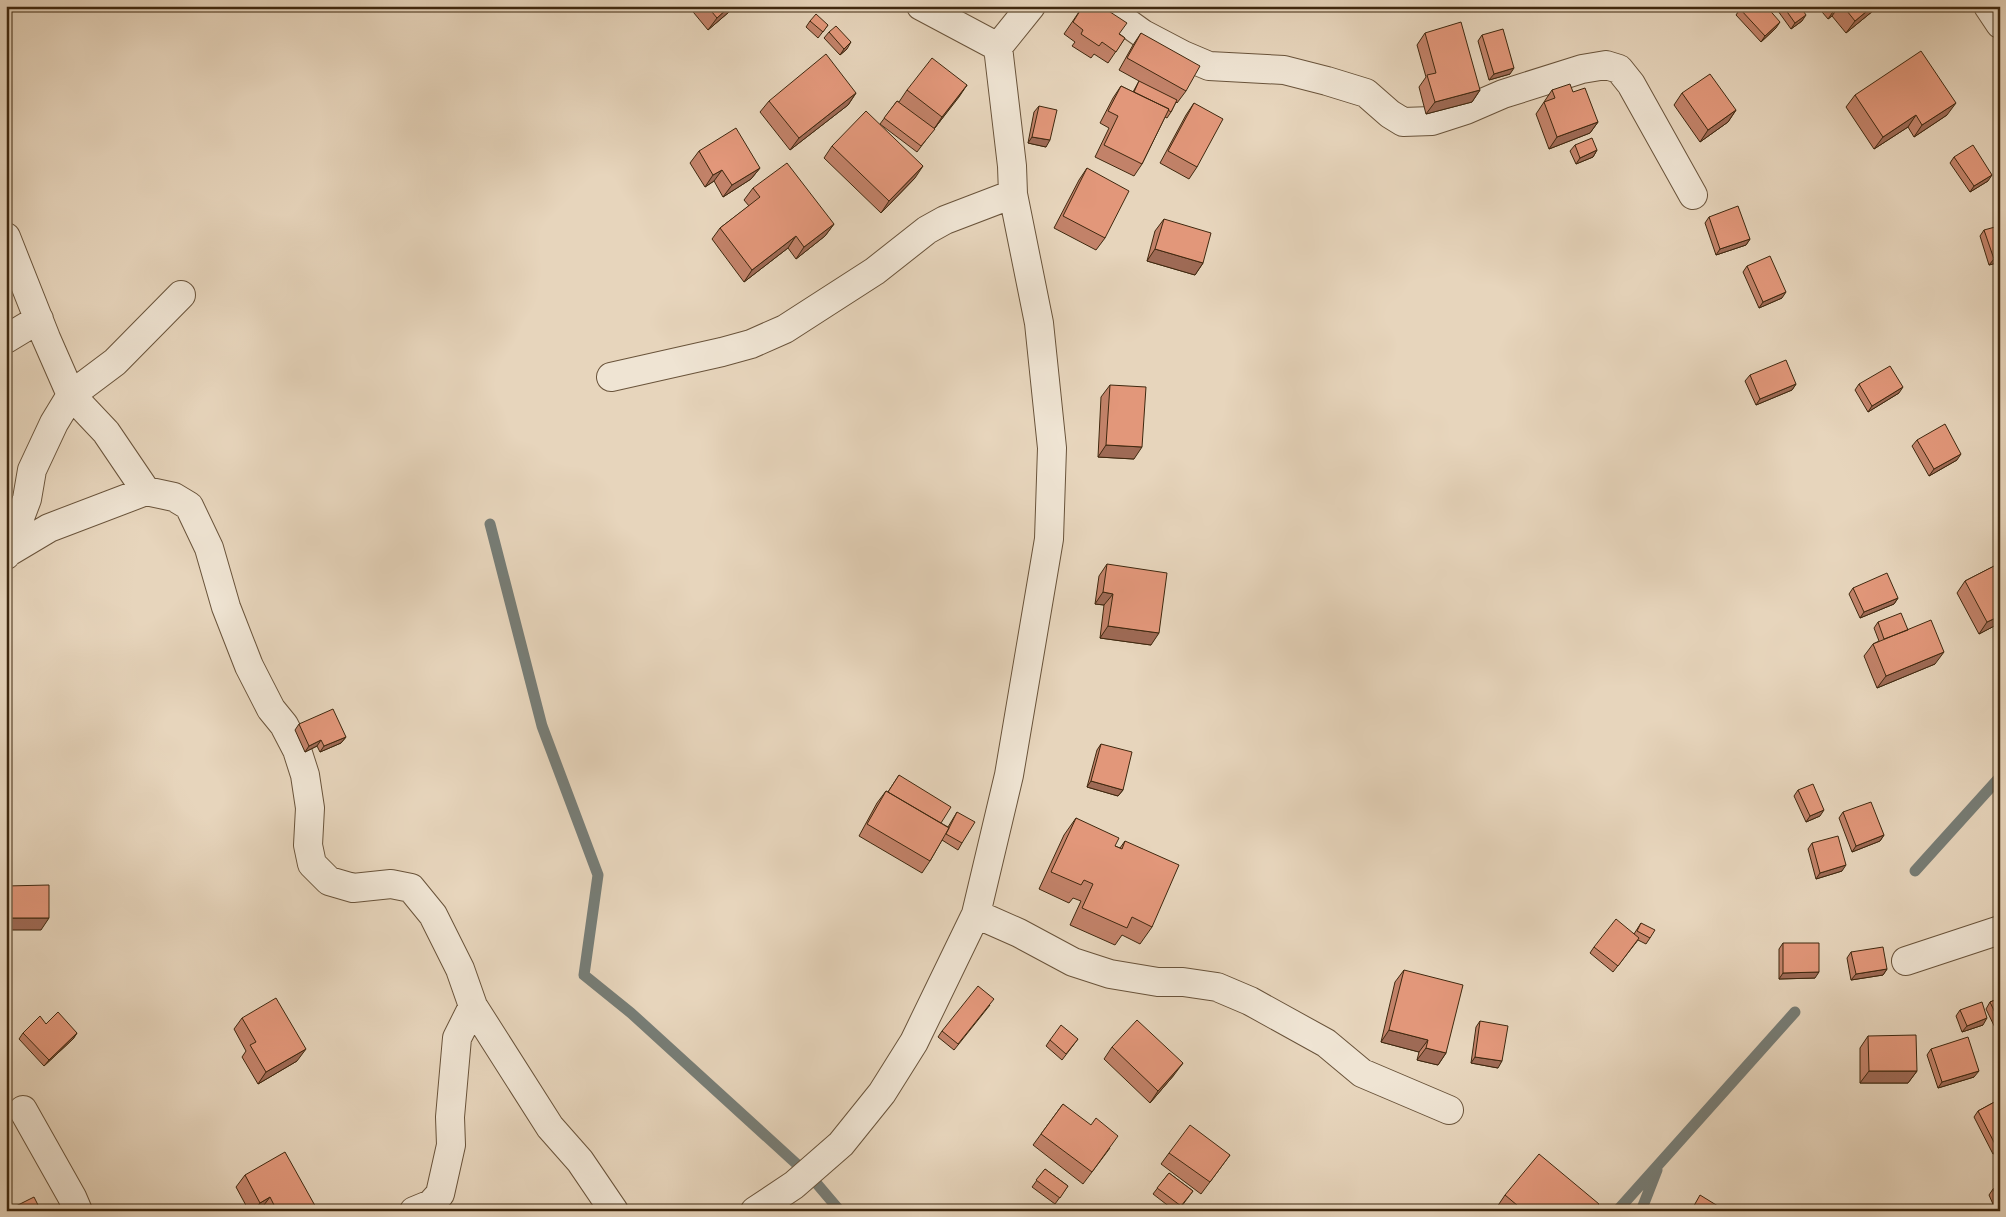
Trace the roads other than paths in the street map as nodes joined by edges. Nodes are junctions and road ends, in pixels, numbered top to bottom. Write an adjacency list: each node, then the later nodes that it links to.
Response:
1 (921, 6): 6 (street)
2 (1030, 6): 6 (street)
3 (1104, 6): 8 (street)
4 (1988, 6): 5 (street)
5 (2000, 24)
6 (998, 47): 7 (street)
7 (1013, 194): 13 (street); 17 (street)
8 (1693, 195)
9 (6, 237): 11 (street)
10 (181, 295): 14 (street)
11 (39, 319): 12 (street); 14 (street)
12 (6, 339)
13 (611, 377)
14 (71, 395): 15 (street); 16 (street)
15 (146, 491): 16 (street); 20 (street)
16 (7, 554)
17 (976, 914): 22 (street); 26 (street)
18 (2000, 930): 19 (street)
19 (1906, 961)
20 (473, 1006): 24 (street); 25 (street)
21 (23, 1110): 23 (street)
22 (1449, 1110)
23 (78, 1211)
24 (414, 1211)
25 (614, 1211)
26 (756, 1211)

